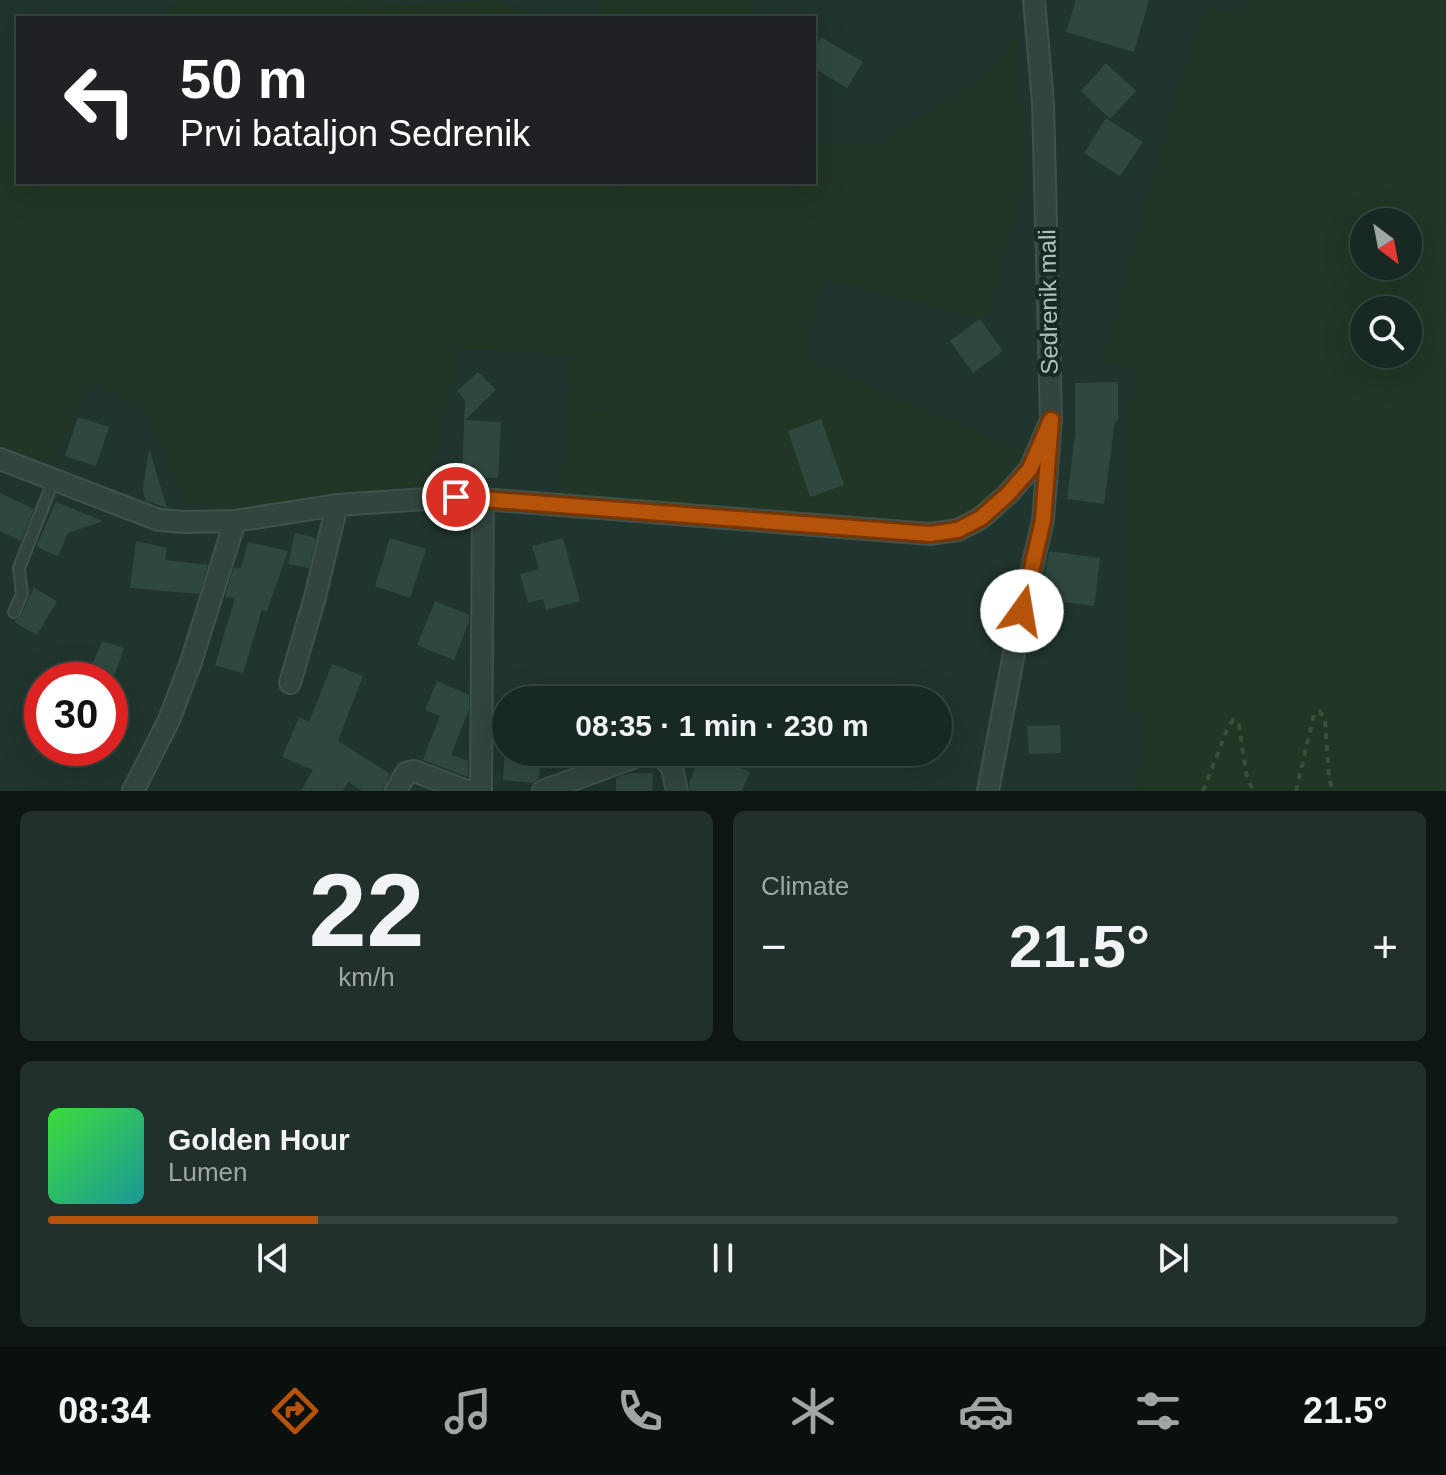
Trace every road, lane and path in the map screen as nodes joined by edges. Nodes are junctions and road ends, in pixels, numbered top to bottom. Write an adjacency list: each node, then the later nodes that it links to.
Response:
1 (1034, 0): 2 (street, Sedrenik mali)
2 (1051, 420): 5 (street); 16 (street, Sedrenik mali)
3 (0, 459): 4 (street)
4 (54, 479): 7 (street); 8 (lane)
5 (483, 501): 6 (street); 13 (street)
6 (337, 505): 7 (street); 9 (street)
7 (235, 521): 10 (street)
8 (14, 612)
9 (290, 683)
10 (133, 791)
11 (396, 791): 12 (street)
12 (467, 791)
13 (481, 791)
14 (543, 791): 15 (street)
15 (677, 791)
16 (988, 791)
17 (1203, 791): 18 (path)
18 (1253, 791)
19 (1296, 791): 20 (path)
20 (1333, 791)

